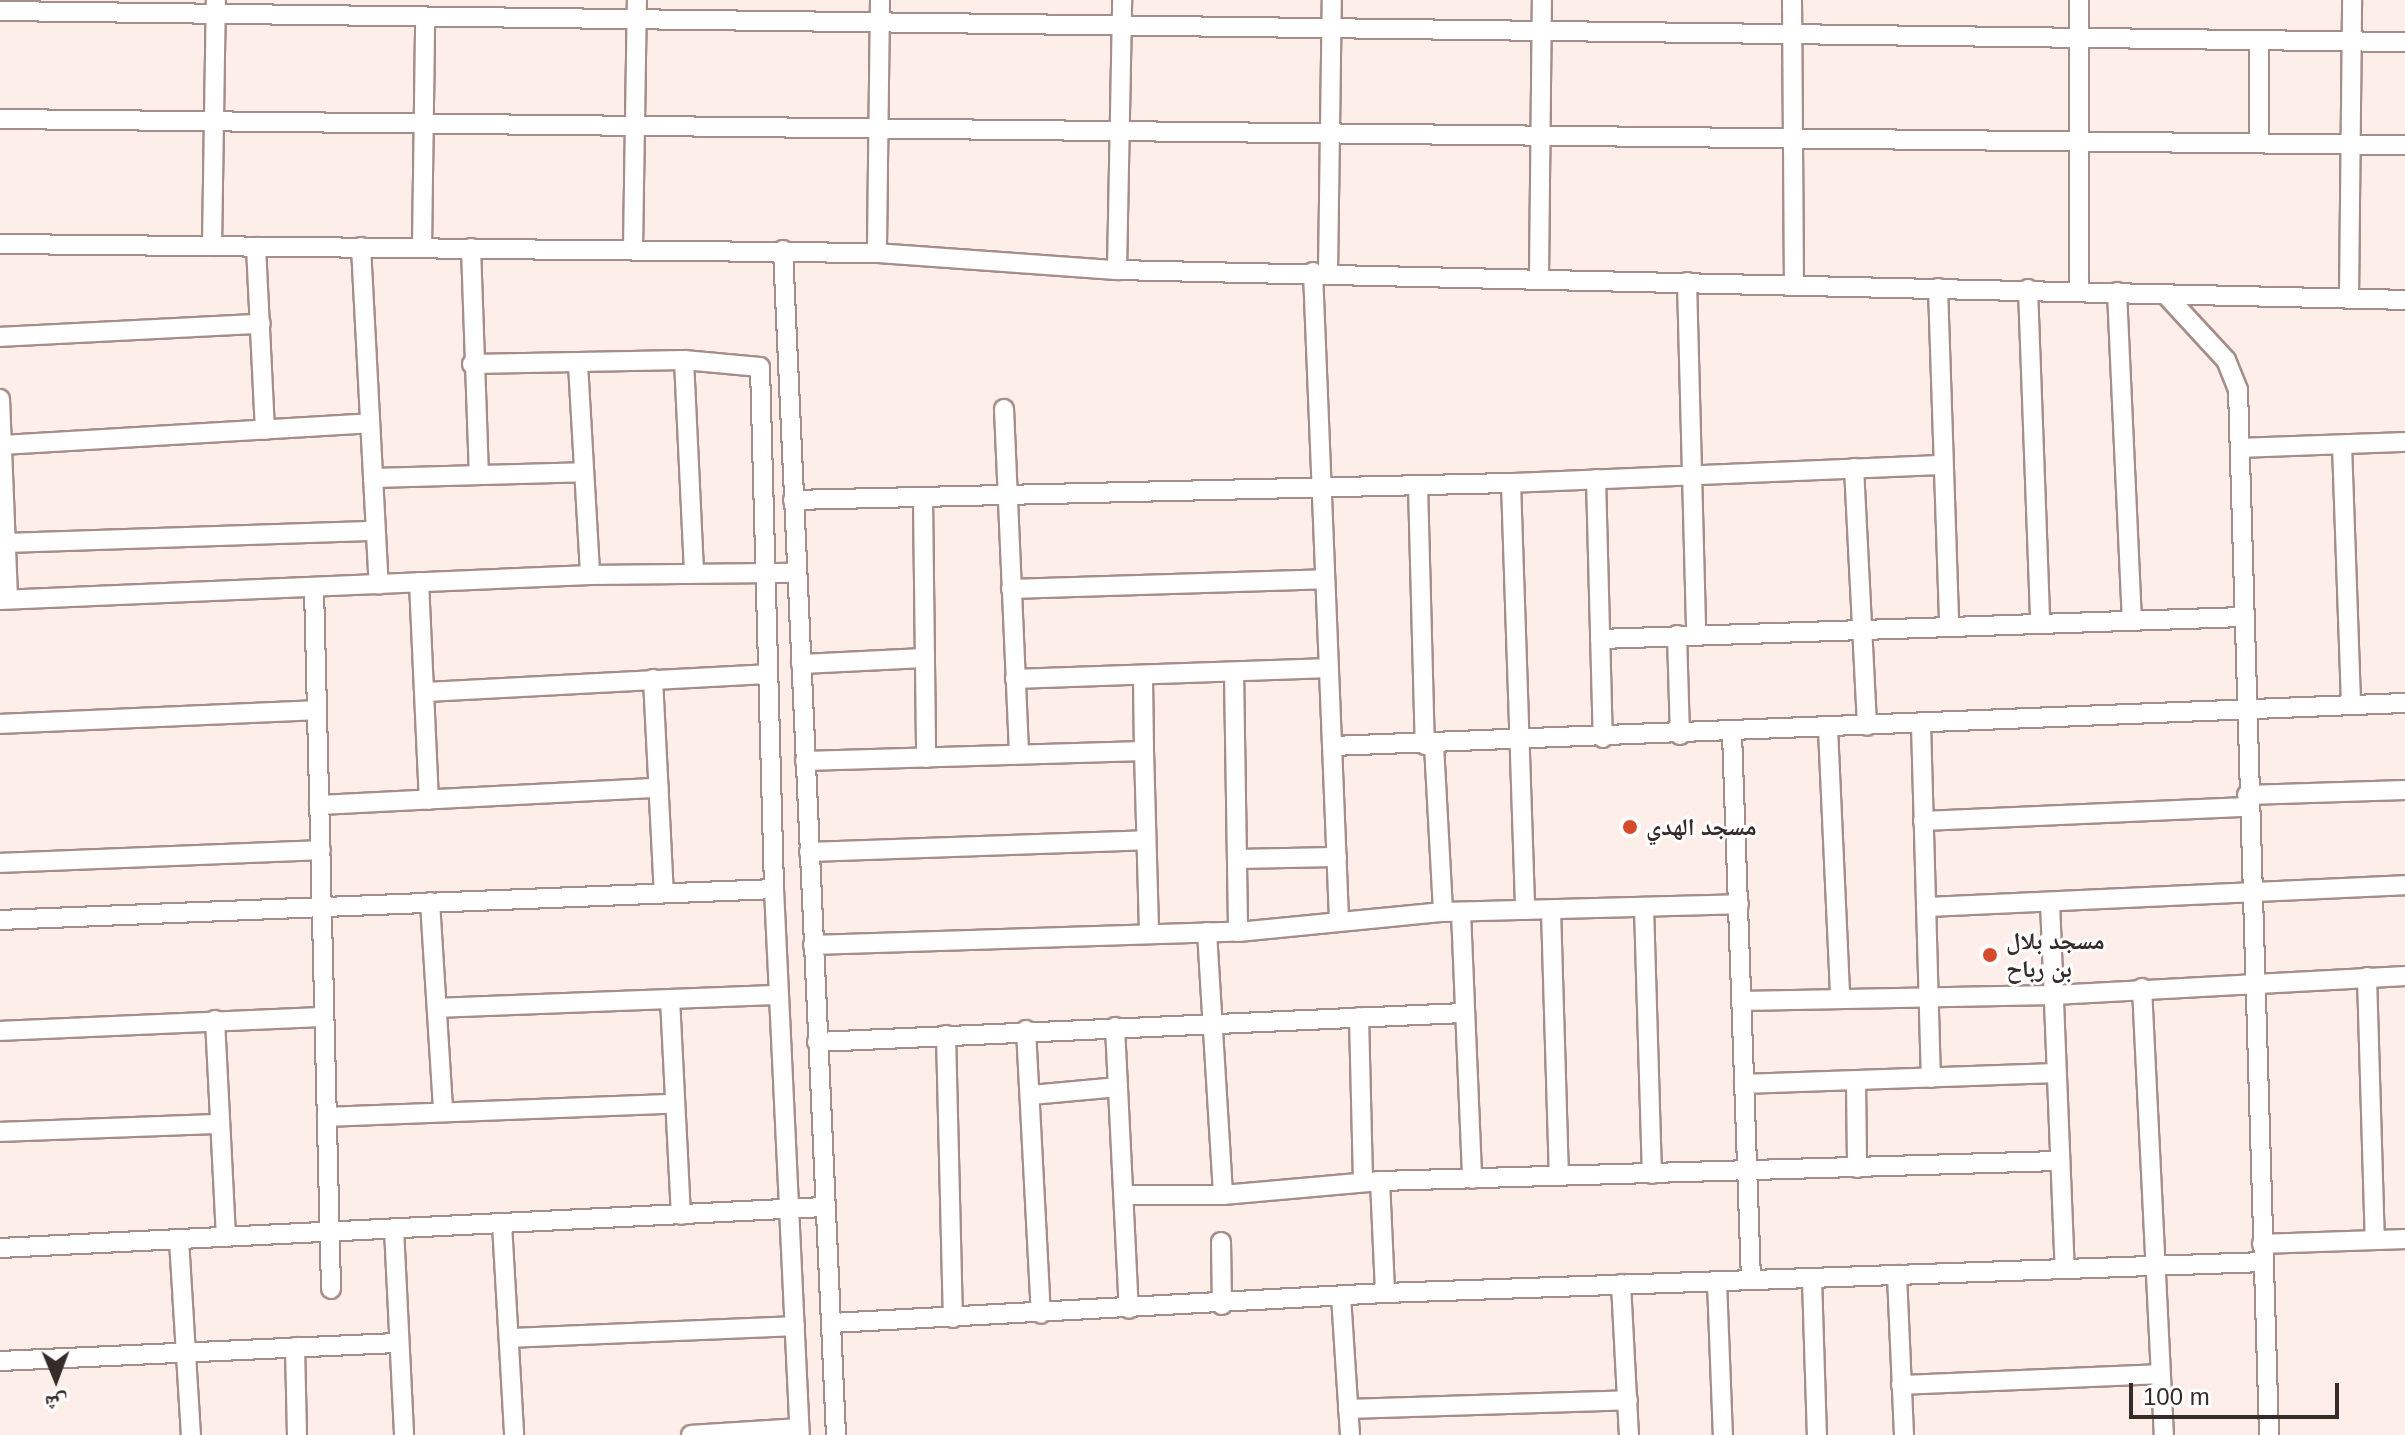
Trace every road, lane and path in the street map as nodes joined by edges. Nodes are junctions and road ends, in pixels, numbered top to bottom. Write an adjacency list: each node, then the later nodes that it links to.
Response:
1 (518, 0): 14 (street)
2 (637, 0): 15 (street)
3 (880, 0): 16 (street)
4 (1122, 0): 17 (street)
5 (1332, 0): 18 (street)
6 (1542, 0): 19 (street)
7 (1792, 0): 20 (street)
8 (2079, 0): 21 (street)
9 (2352, 0): 23 (street)
10 (216, 8): 11 (street); 12 (street); 26 (street)
11 (329, 9): 13 (street)
12 (0, 11)
13 (425, 19): 14 (street); 27 (street)
14 (518, 20): 15 (street)
15 (636, 20): 16 (street); 29 (street)
16 (879, 24): 17 (street); 28 (street)
17 (1121, 24): 18 (street); 30 (street)
18 (1332, 29): 19 (street); 31 (street)
19 (1542, 32): 20 (street); 32 (street)
20 (1792, 36): 21 (street); 33 (street)
21 (2079, 38): 22 (street); 34 (street)
22 (2259, 40): 23 (street); 35 (street)
23 (2351, 41): 24 (street); 36 (street)
24 (2405, 42)
25 (0, 119): 26 (street)
26 (212, 119): 27 (street); 39 (street)
27 (423, 123): 29 (street); 42 (street)
28 (879, 128): 29 (street); 30 (street); 46 (street)
29 (634, 129): 44 (street)
30 (1119, 129): 31 (street); 47 (street)
31 (1331, 132): 32 (street); 48 (street)
32 (1541, 135): 33 (street); 49 (street)
33 (1792, 139): 34 (street); 51 (street)
34 (2079, 141): 35 (street); 54 (street)
35 (2259, 142): 36 (street)
36 (2351, 144): 37 (street); 57 (street)
37 (2405, 145)
38 (0, 244): 39 (street)
39 (212, 246): 40 (street)
40 (256, 247): 41 (street); 59 (street)
41 (361, 247): 42 (street); 66 (street)
42 (422, 247): 43 (street)
43 (471, 248): 44 (street); 62 (street)
44 (633, 249): 45 (street)
45 (783, 250): 46 (street); 84 (street)
46 (877, 253): 47 (street)
47 (1117, 270): 48 (street)
48 (1321, 272): 49 (street); 81 (street)
49 (1539, 277): 50 (street)
50 (1687, 282): 51 (street); 76 (street)
51 (1794, 283): 52 (street)
52 (1938, 288): 53 (street); 72 (street)
53 (2028, 289): 54 (street); 99 (street)
54 (2079, 291): 55 (street)
55 (2117, 292): 56 (street); 98 (street)
56 (2165, 294): 57 (street); 71 (street)
57 (2349, 298): 58 (street)
58 (2405, 300)
59 (261, 324): 60 (street); 67 (street)
60 (0, 337)
61 (684, 360): 63 (street); 87 (street); 88 (street)
62 (472, 364): 63 (street); 75 (street)
63 (578, 364): 74 (street)
64 (0, 399): 69 (street)
65 (1004, 409): 82 (street)
66 (369, 423): 67 (street); 77 (street)
67 (265, 430): 69 (street)
68 (2405, 442): 70 (street)
69 (2, 445): 86 (street)
70 (2342, 445): 71 (street); 115 (street)
71 (2240, 448): 97 (street)
72 (1943, 465): 73 (street); 100 (street)
73 (1854, 468): 76 (street); 101 (street)
74 (583, 472): 75 (street); 90 (street)
75 (479, 474): 77 (street)
76 (1691, 476): 78 (street); 103 (street)
77 (373, 478): 85 (street)
78 (1596, 479): 79 (street); 104 (street)
79 (1511, 483): 80 (street); 125 (street)
80 (1418, 485): 81 (street); 126 (street)
81 (1321, 488): 82 (street); 91 (street)
82 (1008, 496): 83 (street); 95 (street)
83 (923, 499): 84 (street); 105 (street)
84 (793, 500): 89 (street)
85 (375, 531): 86 (street); 93 (street)
86 (6, 543): 96 (street)
87 (694, 573): 88 (street); 90 (street)
88 (765, 573): 89 (street); 109 (street)
89 (797, 573): 106 (street)
90 (590, 575): 92 (street)
91 (1324, 579): 95 (street); 107 (street)
92 (419, 582): 93 (street); 113 (street)
93 (379, 585): 94 (street)
94 (314, 588): 96 (street); 116 (street)
95 (1011, 589): 112 (street)
96 (4, 600)
97 (2243, 617): 98 (street); 117 (street)
98 (2132, 620): 99 (street)
99 (2040, 623): 100 (street)
100 (1949, 625): 101 (street)
101 (1863, 628): 103 (street); 120 (street)
102 (1677, 635): 103 (street); 104 (street); 123 (street)
103 (1696, 635)
104 (1600, 639): 124 (street)
105 (925, 658): 106 (street); 130 (street)
106 (801, 664): 131 (street)
107 (1329, 668): 108 (street); 127 (street)
108 (1234, 672): 110 (street); 142 (street)
109 (768, 674): 111 (street); 145 (street)
110 (1143, 675): 112 (street); 128 (street)
111 (653, 679): 113 (street); 132 (street)
112 (1015, 679): 129 (street)
113 (426, 692): 134 (street)
114 (2405, 703): 115 (street)
115 (2351, 705): 117 (street)
116 (317, 710): 118 (street); 136 (street)
117 (2245, 710): 119 (street); 135 (street)
118 (0, 724)
119 (1921, 724): 120 (street); 137 (street)
120 (1867, 726): 121 (street)
121 (1828, 729): 122 (street); 169 (street)
122 (1732, 733): 123 (street); 150 (street)
123 (1680, 735): 124 (street)
124 (1603, 738): 125 (street)
125 (1518, 741): 126 (street); 154 (street)
126 (1429, 745): 127 (street); 156 (street)
127 (1333, 746): 141 (street)
128 (1144, 751): 129 (street); 138 (street)
129 (1019, 754): 130 (street)
130 (926, 758): 131 (street)
131 (805, 761): 140 (street)
132 (659, 788): 134 (street); 146 (street)
133 (2405, 790): 135 (street)
134 (429, 800): 136 (street)
135 (2247, 801): 137 (street); 147 (street)
136 (319, 805): 139 (street)
137 (1923, 821): 153 (street)
138 (1146, 840): 140 (street); 161 (street)
139 (321, 850): 143 (street); 151 (street)
140 (809, 852): 162 (street)
141 (1337, 857): 142 (street); 157 (street)
142 (1237, 859): 160 (street)
143 (0, 863)
144 (2405, 885): 147 (street)
145 (774, 889): 146 (street); 167 (street)
146 (664, 893): 148 (street)
147 (2251, 893): 149 (street); 165 (street)
148 (430, 902): 151 (street); 173 (street)
149 (2050, 902): 153 (street); 168 (street)
150 (1739, 904): 152 (street); 172 (street)
151 (322, 906): 158 (street); 175 (street)
152 (1644, 907): 155 (street); 198 (street)
153 (1926, 907): 171 (street)
154 (1525, 910): 155 (street); 156 (street)
155 (1551, 910): 199 (street)
156 (1452, 912): 157 (street); 174 (street)
157 (1339, 918): 160 (street)
158 (0, 920)
159 (1207, 932): 160 (street); 161 (street); 178 (street)
160 (1238, 932)
161 (1149, 933): 162 (street)
162 (813, 945): 183 (street)
163 (2405, 976): 164 (street)
164 (2367, 977): 165 (street); 211 (street)
165 (2255, 986): 166 (street); 216 (street)
166 (2142, 988): 168 (street); 217 (street)
167 (779, 995): 170 (street); 205 (street)
168 (2054, 995): 171 (street); 184 (street)
169 (1840, 997): 171 (street); 172 (street)
170 (670, 999): 173 (street); 190 (street)
171 (1927, 999): 185 (street)
172 (1741, 1001): 187 (street)
173 (437, 1008): 191 (street)
174 (1464, 1013): 176 (street); 200 (street)
175 (324, 1017): 177 (street); 192 (street)
176 (1359, 1017): 178 (street); 201 (street)
177 (215, 1020): 181 (street); 193 (street)
178 (1212, 1023): 179 (street); 203 (street)
179 (1115, 1027): 180 (street); 188 (street)
180 (1026, 1030): 182 (street); 189 (street)
181 (0, 1031)
182 (946, 1035): 183 (street); 230 (street)
183 (817, 1042): 204 (street)
184 (2055, 1073): 185 (street); 195 (street)
185 (1931, 1078): 186 (street)
186 (1856, 1081): 187 (street); 196 (street)
187 (1744, 1084): 197 (street)
188 (1118, 1087): 189 (street); 202 (street)
189 (1032, 1095): 229 (street)
190 (673, 1104): 191 (street); 206 (street)
191 (443, 1111): 192 (street)
192 (327, 1117): 209 (street)
193 (220, 1124): 194 (street); 210 (street)
194 (0, 1132)
195 (2059, 1161): 196 (street); 218 (street)
196 (1857, 1168): 197 (street)
197 (1747, 1171): 198 (street); 221 (street)
198 (1652, 1174): 199 (street)
199 (1559, 1175): 200 (street)
200 (1472, 1179): 201 (street)
201 (1372, 1182): 203 (street); 225 (street)
202 (1126, 1195): 203 (street); 228 (street)
203 (1223, 1195)
204 (825, 1207): 205 (street); 231 (street)
205 (789, 1209): 206 (street); 232 (street)
206 (681, 1215): 207 (street)
207 (502, 1224): 208 (street); 233 (street)
208 (394, 1229): 209 (street); 234 (street)
209 (329, 1232): 210 (street); 224 (street)
210 (226, 1237): 213 (street)
211 (2375, 1239): 212 (street); 216 (street)
212 (2405, 1239)
213 (179, 1240): 215 (street); 236 (street)
214 (1221, 1242): 227 (street)
215 (0, 1248)
216 (2262, 1253): 217 (street); 255 (street)
217 (2155, 1266): 218 (street); 238 (street)
218 (2065, 1269): 219 (street)
219 (1897, 1275): 220 (street); 239 (street)
220 (1812, 1279): 221 (street); 252 (street)
221 (1751, 1280): 222 (street)
222 (1717, 1282): 223 (street); 251 (street)
223 (1621, 1284): 225 (street); 240 (street)
224 (331, 1289)
225 (1385, 1293): 226 (street)
226 (1341, 1296): 227 (street); 241 (street)
227 (1222, 1305): 228 (street)
228 (1129, 1309): 229 (street)
229 (1041, 1314): 230 (street)
230 (953, 1318): 231 (street)
231 (832, 1323): 248 (street)
232 (795, 1326): 233 (street); 242 (street)
233 (509, 1338): 246 (street)
234 (399, 1343): 235 (street); 245 (street)
235 (295, 1347): 236 (street); 244 (street)
236 (186, 1351): 237 (street); 243 (street)
237 (0, 1361)
238 (2160, 1374): 239 (street); 254 (street)
239 (1901, 1385): 253 (street)
240 (1628, 1400): 241 (street); 250 (street)
241 (1348, 1409): 249 (street)
242 (799, 1432): 247 (street)
243 (191, 1435)
244 (297, 1435)
245 (404, 1435)
246 (514, 1435)
247 (691, 1435)
248 (836, 1435)
249 (1350, 1435)
250 (1629, 1435)
251 (1723, 1435)
252 (1817, 1435)
253 (1904, 1435)
254 (2164, 1435)
255 (2269, 1435)

